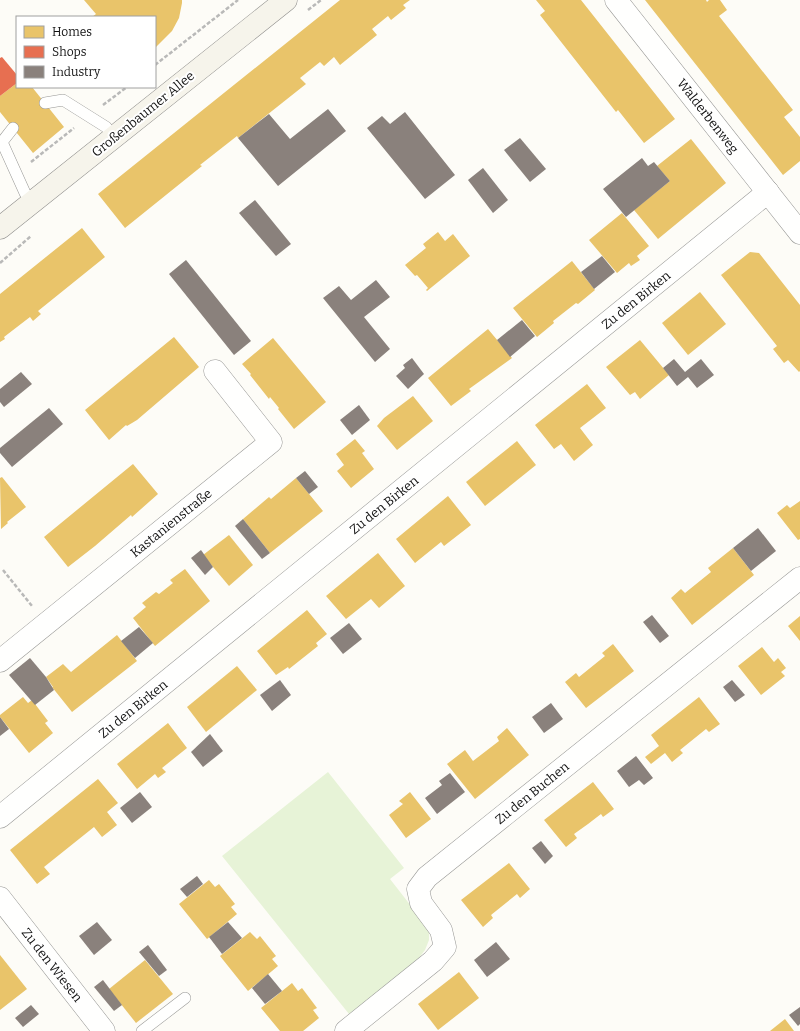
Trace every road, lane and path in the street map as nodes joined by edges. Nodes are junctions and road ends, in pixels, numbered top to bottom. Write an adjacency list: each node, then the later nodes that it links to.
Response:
1 (238, 0): 4 (path)
2 (285, 0): 9 (main road, Großenbaumer Allee)
3 (616, 0): 11 (street, Walderbenweg)
4 (156, 64)
5 (126, 88): 7 (path)
6 (45, 103): 7 (lane)
7 (89, 116): 9 (lane); 10 (path)
8 (13, 128): 10 (lane)
9 (114, 137): 12 (main road, Großenbaumer Allee)
10 (16, 174): 12 (lane)
11 (768, 192): 13 (street, Walderbenweg); 20 (street, Zu den Birken)
12 (32, 202): 14 (main road, Großenbaumer Allee)
13 (797, 221)
14 (0, 228)
15 (215, 371): 18 (street, Kastanienstraße)
16 (3, 570): 18 (path)
17 (800, 578): 25 (street, Zu den Buchen)
18 (46, 624): 19 (street, Kastanienstraße)
19 (0, 661)
20 (0, 817)
21 (0, 898): 23 (street, Zu den Wiesen)
22 (185, 998): 24 (lane)
23 (104, 1031)
24 (142, 1031)
25 (346, 1031)

